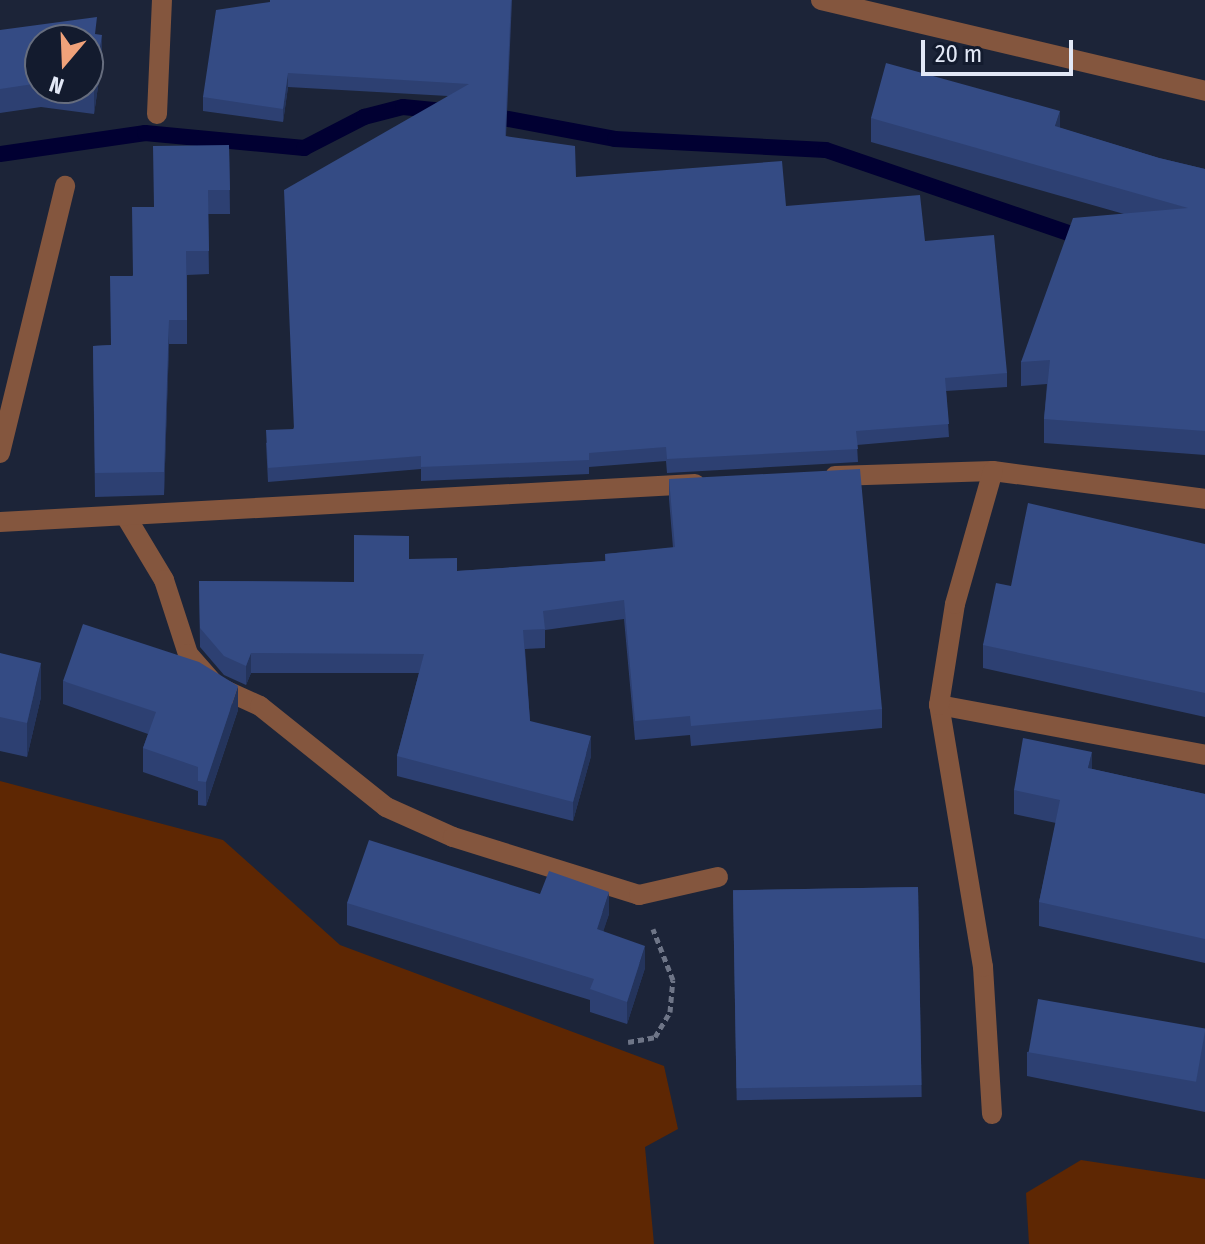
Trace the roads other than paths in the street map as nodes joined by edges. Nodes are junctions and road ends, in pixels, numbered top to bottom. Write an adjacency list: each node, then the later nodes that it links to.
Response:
1 (162, 0): 4 (street)
2 (821, 0): 3 (street)
3 (1205, 91)
4 (157, 114)
5 (65, 186): 6 (street)
6 (0, 453)
7 (993, 471): 8 (street); 10 (street); 13 (street)
8 (813, 477)
9 (719, 482): 11 (street)
10 (1205, 499)
11 (128, 520): 12 (street); 15 (street)
12 (0, 522)
13 (939, 705): 14 (street); 16 (street)
14 (1205, 755)
15 (718, 877)
16 (992, 1114)

